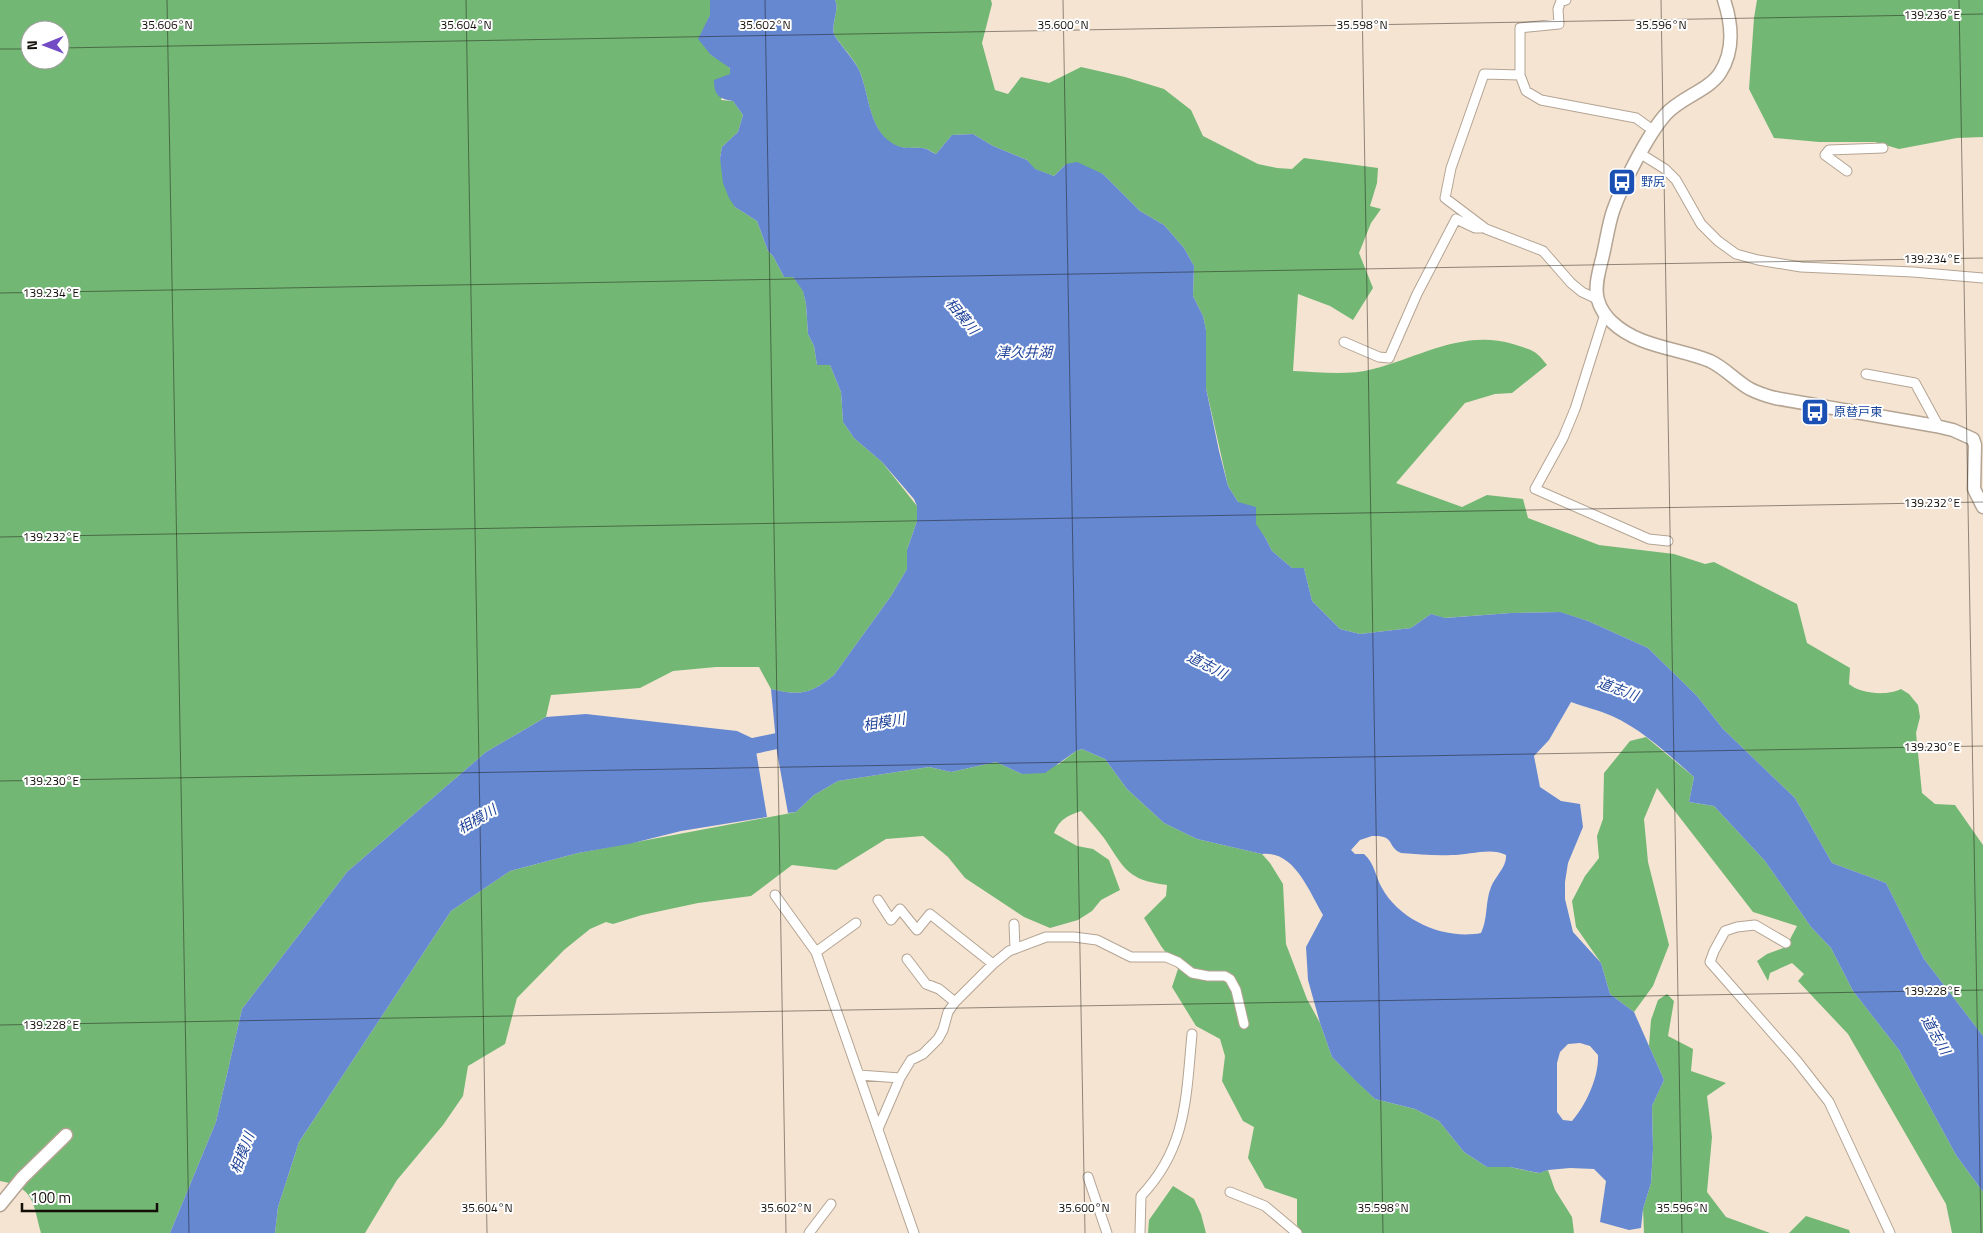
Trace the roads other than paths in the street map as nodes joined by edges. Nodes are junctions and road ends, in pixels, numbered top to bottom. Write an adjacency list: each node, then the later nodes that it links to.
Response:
1 (1563, 0): 3 (street)
2 (1724, 0): 4 (street)
3 (1520, 75): 4 (street); 8 (street)
4 (1654, 131): 6 (street)
5 (1883, 148): 7 (street)
6 (1641, 154): 9 (street); 10 (street)
7 (1847, 170)
8 (1486, 228): 10 (street); 12 (street)
9 (1983, 278)
10 (1597, 299): 11 (street)
11 (1605, 314): 14 (street); 16 (street)
12 (1344, 342)
13 (1866, 374): 14 (street)
14 (1939, 427): 15 (street)
15 (1983, 507)
16 (1668, 541)
17 (775, 895): 23 (street)
18 (878, 900): 25 (street)
19 (856, 923): 23 (street)
20 (1014, 924): 22 (street)
21 (1786, 943): 42 (street)
22 (1015, 948): 25 (street); 27 (street)
23 (816, 952): 29 (street)
24 (907, 959): 26 (street)
25 (993, 964): 26 (street)
26 (955, 1002): 30 (street)
27 (1244, 1024)
28 (1192, 1034): 40 (street)
29 (859, 1075): 30 (street); 31 (street)
30 (900, 1078): 31 (street)
31 (878, 1129): 38 (street)
32 (66, 1135): 36 (street)
33 (1088, 1177): 39 (street)
34 (1230, 1192): 41 (street)
35 (831, 1204): 37 (street)
36 (0, 1205)
37 (809, 1233)
38 (914, 1233)
39 (1107, 1233)
40 (1140, 1233)
41 (1297, 1233)
42 (1890, 1233)

